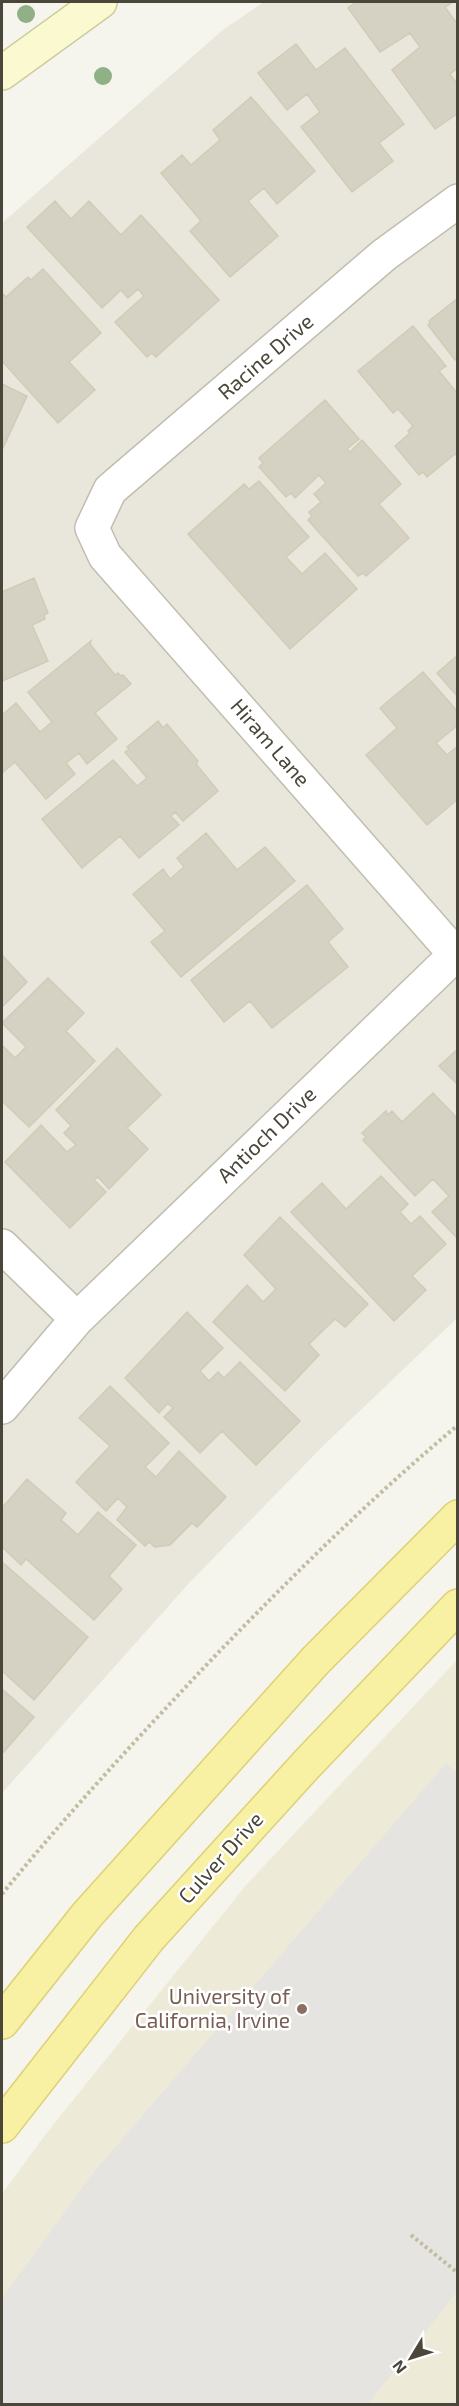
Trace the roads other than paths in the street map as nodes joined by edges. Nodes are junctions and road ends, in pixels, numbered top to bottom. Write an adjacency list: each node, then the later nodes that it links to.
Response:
1 (100, 2): 2 (street)
2 (2, 73)
3 (458, 201): 4 (street, Racine Drive)
4 (92, 528): 5 (street, Hiram Lane)
5 (456, 953): 7 (street, Antioch Drive)
6 (2, 1246): 7 (street)
7 (77, 1319): 8 (street, Antioch Drive)
8 (2, 1407)
9 (458, 1517): 11 (main road)
10 (458, 1606): 12 (main road, Culver Drive)
11 (2, 2022)
12 (2, 2126)

